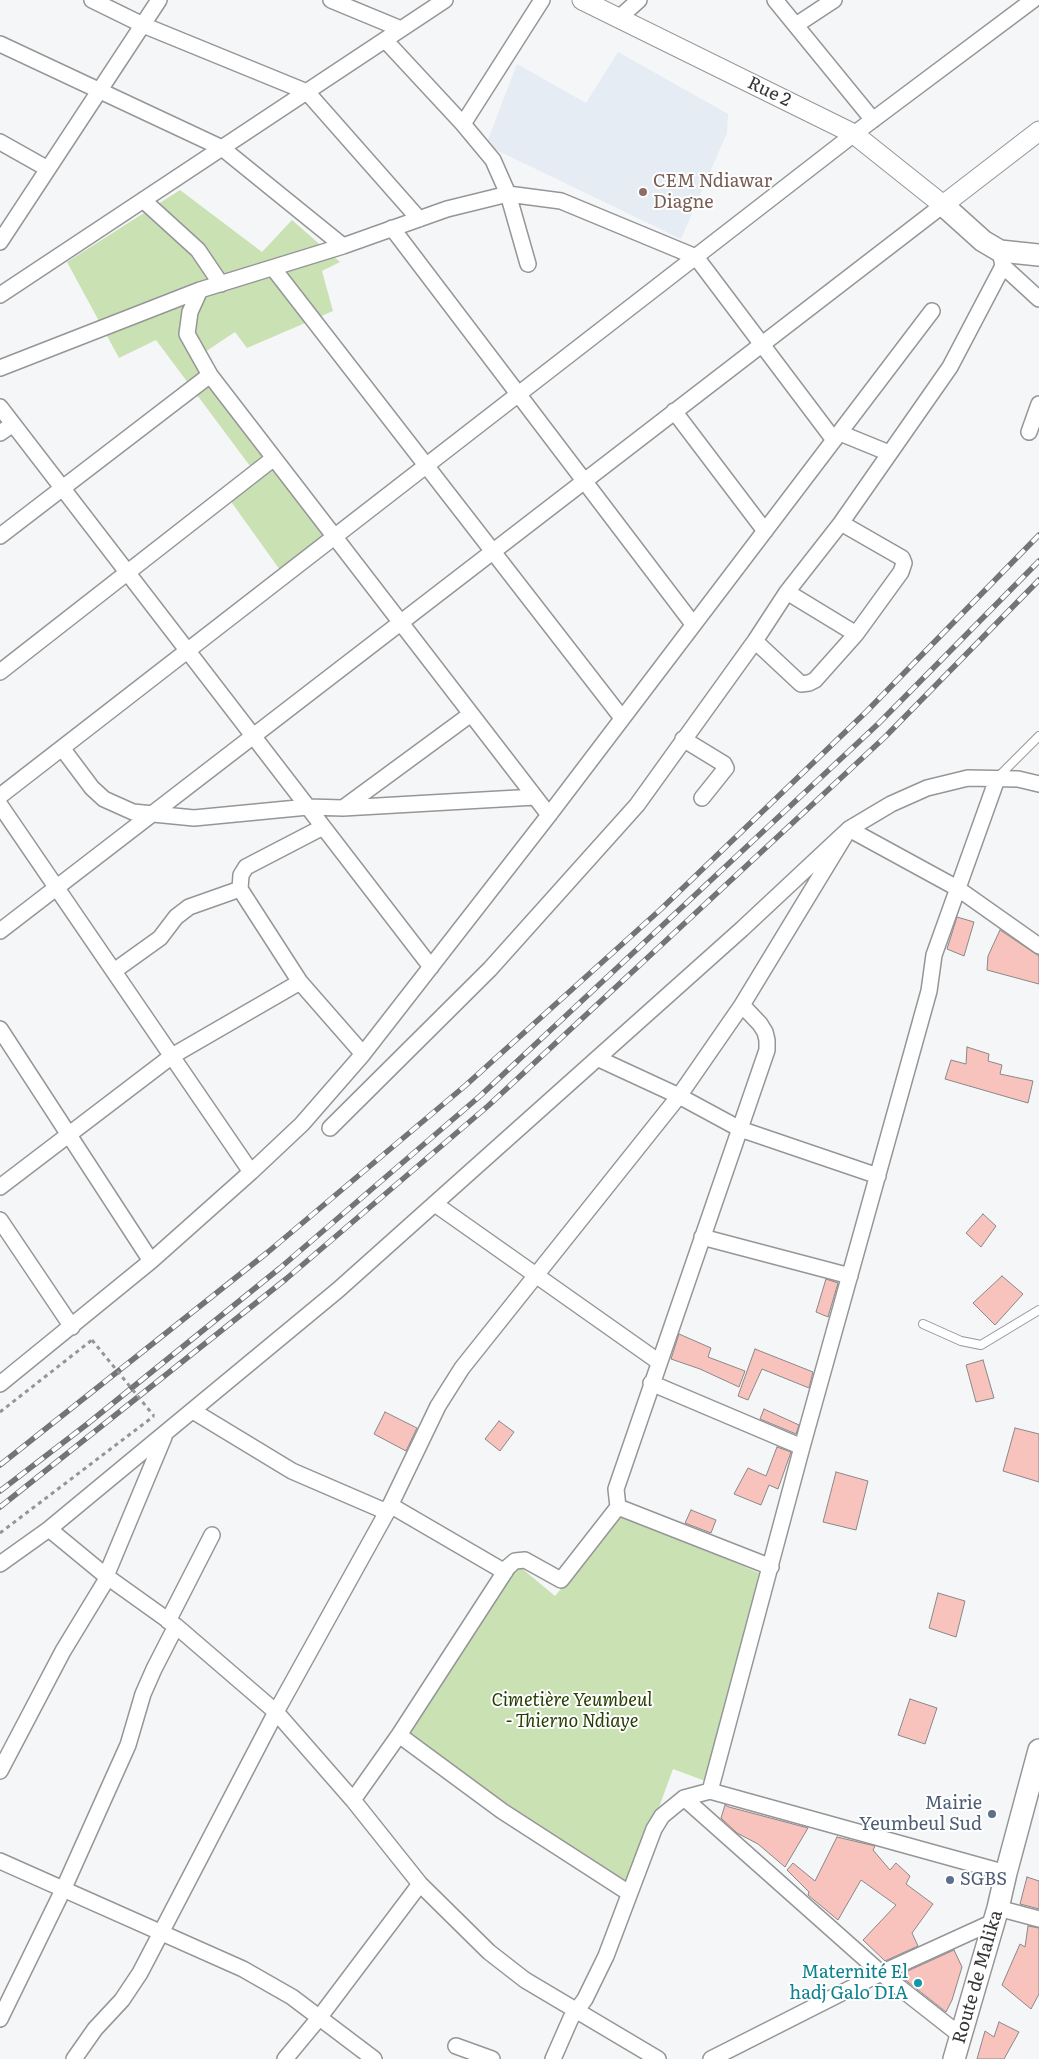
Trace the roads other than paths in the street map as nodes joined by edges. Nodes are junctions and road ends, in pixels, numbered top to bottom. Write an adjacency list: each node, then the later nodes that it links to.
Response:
1 (92, 0): 13 (street)
2 (160, 0): 13 (street)
3 (331, 0): 14 (street)
4 (445, 0): 14 (street)
5 (542, 0): 20 (street)
6 (582, 0): 11 (street, Rue 2)
7 (639, 0): 11 (street)
8 (775, 0): 12 (street)
9 (834, 0): 12 (street)
10 (1033, 0): 19 (street)
11 (619, 18): 22 (street, Rue 2)
12 (796, 25): 19 (street)
13 (143, 26): 17 (street); 18 (street)
14 (401, 29): 15 (street)
15 (385, 40): 18 (street); 20 (street)
16 (0, 44): 17 (street)
17 (101, 91): 24 (street); 25 (street)
18 (307, 92): 24 (street); 29 (street)
19 (873, 120): 22 (street)
20 (463, 124): 26 (street)
21 (1039, 131): 28 (street)
22 (854, 134): 28 (street, Rue 2); 34 (street)
23 (0, 142): 25 (street)
24 (222, 148): 27 (street); 32 (street)
25 (48, 169): 31 (street)
26 (508, 194): 29 (street); 34 (street); 36 (street)
27 (143, 200): 38 (street); 40 (street)
28 (943, 204): 35 (main road); 43 (street)
29 (419, 219): 30 (street)
30 (392, 228): 32 (street); 46 (street)
31 (0, 242)
32 (343, 246): 37 (street)
33 (1039, 256): 35 (main road)
34 (696, 257): 43 (street); 46 (street)
35 (1001, 258): 41 (street); 54 (street)
36 (528, 264)
37 (273, 268): 38 (street); 56 (street)
38 (221, 284): 39 (street)
39 (200, 290): 44 (street); 45 (street)
40 (0, 295)
41 (1039, 298)
42 (932, 311): 53 (street)
43 (761, 344): 49 (street); 53 (street)
44 (0, 368)
45 (210, 375): 55 (street); 58 (street)
46 (518, 394): 56 (street); 57 (street)
47 (1039, 404): 51 (street)
48 (0, 407): 50 (street)
49 (674, 411): 57 (street); 60 (street)
50 (13, 424): 52 (street); 58 (street)
51 (1029, 432)
52 (0, 433)
53 (837, 437): 54 (street); 60 (street)
54 (889, 453): 59 (street)
55 (274, 458): 62 (street); 64 (street)
56 (426, 466): 62 (street); 63 (street)
57 (584, 481): 63 (street); 67 (street)
58 (62, 488): 61 (street); 64 (street)
59 (841, 523): 65 (street); 68 (street)
60 (765, 531): 67 (street)
61 (0, 536)
62 (335, 537): 66 (street); 70 (street)
63 (492, 551): 66 (street); 73 (street)
64 (127, 573): 70 (street); 71 (street)
65 (787, 592): 68 (street); 69 (street)
66 (400, 622): 72 (street); 74 (street)
67 (694, 624): 73 (street)
68 (856, 634): 69 (street)
69 (755, 641): 76 (street)
70 (187, 651): 74 (street); 77 (street)
71 (0, 672)
72 (471, 714): 81 (street); 85 (street)
73 (622, 718): 87 (street)
74 (253, 736): 84 (street); 86 (street)
75 (1039, 736): 78 (lane)
76 (683, 738): 82 (street); 104 (street)
77 (62, 748): 80 (street); 86 (street)
78 (997, 779): 79 (street); 89 (street); 91 (street)
79 (1039, 784)
80 (0, 796)
81 (535, 796): 85 (street); 87 (street)
82 (702, 798)
83 (0, 805): 90 (street)
84 (308, 807): 85 (street); 86 (street); 88 (street)
85 (343, 808)
86 (152, 814): 90 (street)
87 (549, 815): 95 (street)
88 (323, 828): 92 (street); 95 (street)
89 (849, 829): 91 (street); 98 (street); 102 (street)
90 (57, 887): 93 (street); 96 (street)
91 (957, 888): 94 (street); 108 (street)
92 (240, 889): 96 (street); 97 (street)
93 (0, 931)
94 (1039, 946)
95 (431, 968): 100 (street)
96 (114, 971): 101 (street)
97 (300, 982): 100 (street); 101 (street)
98 (742, 1005): 103 (street); 105 (street)
99 (0, 1030): 106 (street)
100 (363, 1054): 107 (street)
101 (172, 1056): 106 (street); 107 (street)
102 (598, 1059): 103 (street); 110 (street)
103 (679, 1096): 105 (street); 114 (street)
104 (330, 1128)
105 (740, 1129): 108 (street); 112 (street)
106 (70, 1134): 109 (street); 113 (street)
107 (251, 1172): 113 (street)
108 (878, 1176): 115 (street)
109 (0, 1188)
110 (435, 1204): 114 (street); 122 (street)
111 (0, 1220): 118 (street)
112 (702, 1238): 115 (street); 119 (street)
113 (151, 1261): 118 (street)
114 (536, 1275): 119 (street); 126 (street)
115 (850, 1276): 124 (street)
116 (1039, 1310): 117 (lane)
117 (923, 1324)
118 (72, 1326): 120 (street)
119 (659, 1362): 121 (street)
120 (0, 1384)
121 (651, 1384): 124 (street); 125 (street)
122 (193, 1412): 123 (street); 126 (street)
123 (166, 1434): 127 (street); 132 (street)
124 (802, 1448): 130 (street)
125 (618, 1507): 130 (street); 131 (street)
126 (388, 1509): 131 (street); 134 (street)
127 (48, 1529): 129 (street); 132 (street)
128 (212, 1535): 133 (street)
129 (0, 1564)
130 (771, 1566): 138 (street)
131 (505, 1572): 135 (street)
132 (107, 1576): 133 (street); 137 (street)
133 (172, 1623): 134 (street); 144 (street)
134 (276, 1712): 140 (street); 148 (street)
135 (399, 1735): 140 (street); 145 (street)
136 (1039, 1750): 142 (main road, Route de Malika)
137 (0, 1771)
138 (710, 1791): 139 (street); 142 (street)
139 (684, 1798): 145 (street); 149 (street)
140 (353, 1800): 143 (street)
141 (0, 1861): 144 (street)
142 (1006, 1873): 146 (main road, Route de Malika)
143 (420, 1884): 150 (street); 151 (street)
144 (64, 1890): 148 (street); 152 (street)
145 (629, 1893): 150 (street)
146 (996, 1915): 147 (street); 149 (street); 153 (main road, Route de Malika)
147 (1039, 1919)
148 (161, 1931): 151 (street); 155 (street)
149 (881, 1972): 153 (street); 161 (street)
150 (578, 2010): 159 (street); 160 (street)
151 (319, 2018): 156 (street); 157 (street)
152 (0, 2019)
153 (960, 2035): 162 (main road, Route de Malika)
154 (456, 2046): 158 (street)
155 (74, 2059)
156 (285, 2059)
157 (374, 2059)
158 (492, 2059)
159 (553, 2059)
160 (658, 2059)
161 (711, 2059)
162 (954, 2059)

